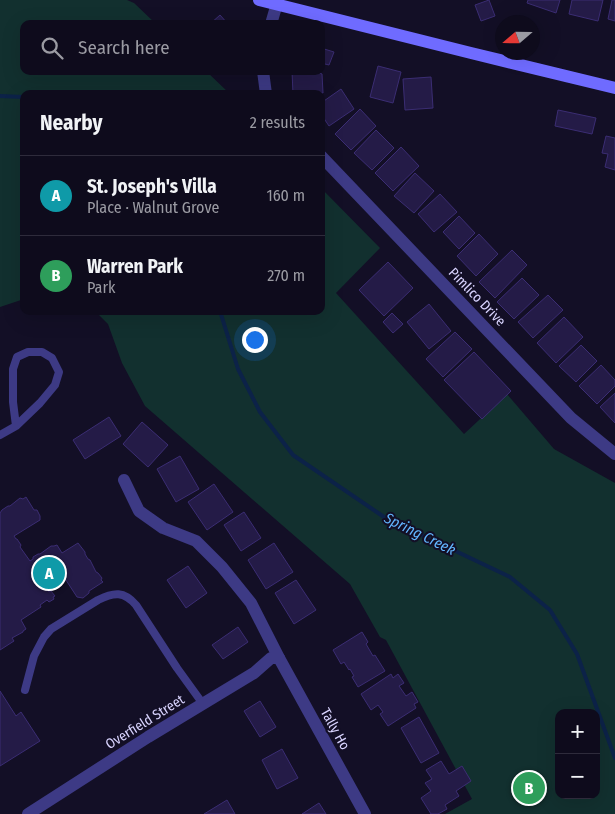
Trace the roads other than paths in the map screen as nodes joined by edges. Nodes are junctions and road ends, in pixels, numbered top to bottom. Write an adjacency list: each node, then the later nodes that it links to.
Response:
1 (259, 0): 2 (street)
2 (277, 2): 3 (street); 5 (street)
3 (272, 20)
4 (264, 75): 6 (street)
5 (615, 88)
6 (265, 90)
7 (325, 160): 10 (street, Pimlico Drive)
8 (16, 426): 8 (lane); 9 (lane)
9 (0, 435)
10 (615, 454)
11 (124, 480): 12 (street, Tally Ho)
12 (279, 658): 14 (street, Overfield Street); 16 (street, Tally Ho)
13 (25, 690): 14 (lane)
14 (203, 704): 15 (street, Overfield Street)
15 (28, 814)
16 (365, 814)

